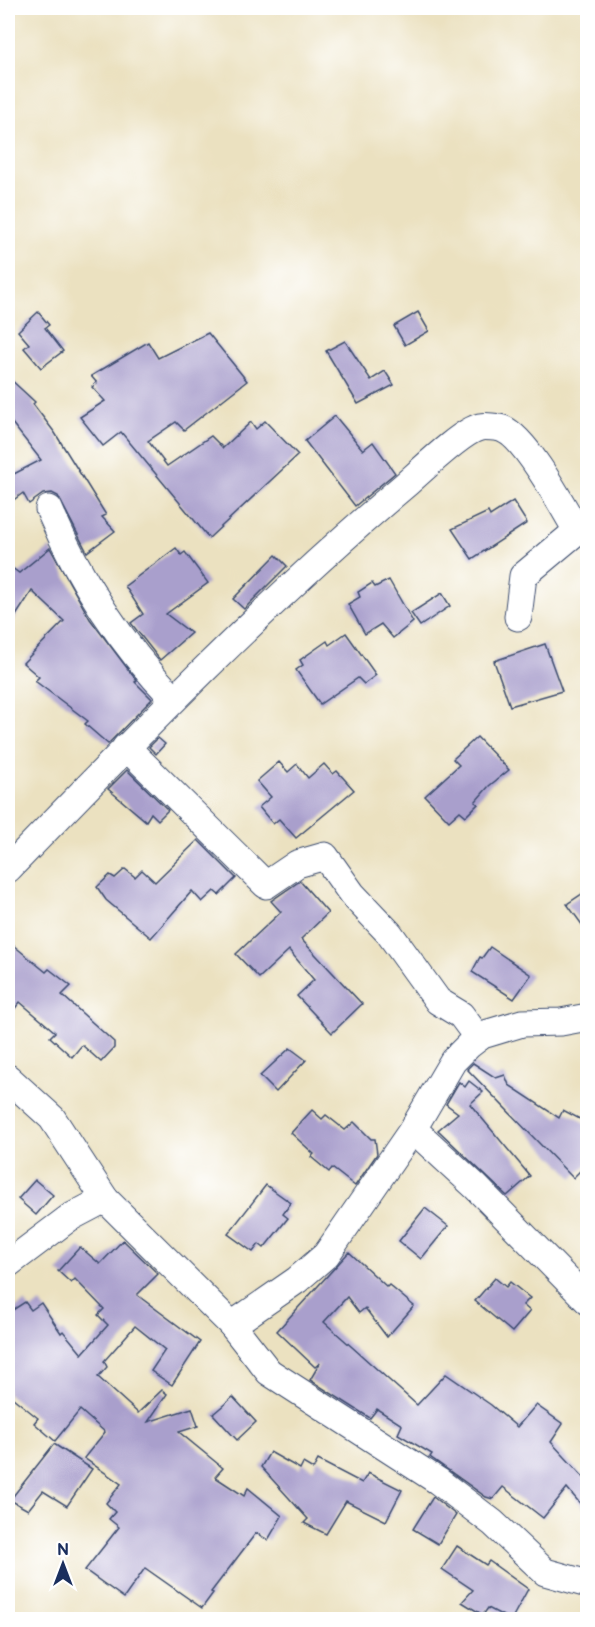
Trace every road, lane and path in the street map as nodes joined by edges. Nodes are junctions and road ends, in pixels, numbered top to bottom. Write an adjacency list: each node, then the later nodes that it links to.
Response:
1 (49, 509): 4 (street)
2 (582, 538): 3 (street); 4 (street)
3 (518, 617)
4 (174, 699): 5 (street)
5 (126, 747): 6 (street); 8 (street)
6 (8, 869)
7 (588, 1017): 8 (street)
8 (478, 1038): 10 (street)
9 (8, 1078): 11 (street)
10 (413, 1129): 13 (street); 14 (street)
11 (105, 1199): 12 (street); 14 (street)
12 (8, 1264)
13 (588, 1301)
14 (232, 1324): 15 (street)
15 (588, 1584)

